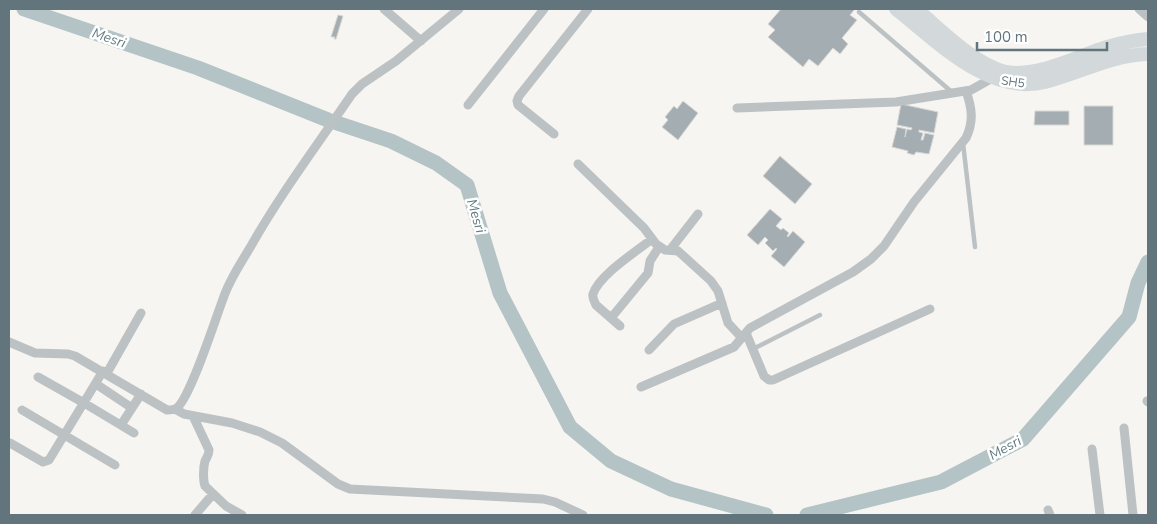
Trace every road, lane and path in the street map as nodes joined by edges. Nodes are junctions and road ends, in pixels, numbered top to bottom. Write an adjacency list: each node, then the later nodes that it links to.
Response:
1 (384, 9): 11 (street)
2 (544, 9): 16 (street)
3 (588, 9): 18 (street)
4 (896, 9): 13 (main road, SH5)
5 (916, 9): 13 (main road, SH5)
6 (1139, 9): 9 (street)
7 (456, 10): 11 (street)
8 (860, 12): 15 (lane)
9 (1148, 17)
10 (1148, 39): 13 (main road, SH5)
11 (421, 41): 43 (street)
12 (1148, 54): 13 (main road, SH5)
13 (998, 75): 14 (street)
14 (966, 91): 15 (street); 19 (street)
15 (955, 94): 17 (street)
16 (468, 105)
17 (737, 108)
18 (554, 134)
19 (963, 142): 23 (lane); 32 (street)
20 (578, 164): 22 (street)
21 (698, 214): 25 (street)
22 (652, 239): 24 (street); 30 (street)
23 (975, 246)
24 (659, 247): 25 (street); 30 (street)
25 (670, 250): 26 (street)
26 (722, 303): 32 (street); 35 (street)
27 (930, 309): 34 (street)
28 (140, 313): 36 (street)
29 (820, 315): 34 (lane)
30 (611, 318): 31 (street)
31 (620, 326)
32 (744, 335): 34 (street); 39 (street)
33 (9, 342): 36 (street)
34 (753, 349)
35 (649, 350)
36 (105, 372): 38 (street); 40 (street)
37 (38, 377): 41 (street)
38 (96, 384): 41 (street); 42 (street)
39 (640, 387)
40 (141, 394): 42 (street); 43 (street)
41 (84, 403): 46 (street); 49 (street)
42 (132, 408): 46 (street)
43 (175, 409): 45 (street)
44 (22, 410): 49 (street)
45 (193, 416): 53 (street); 56 (street)
46 (121, 425): 48 (street)
47 (1124, 428): 58 (street)
48 (134, 433)
49 (65, 434): 50 (street); 52 (street)
50 (10, 443)
51 (1092, 449): 57 (street)
52 (115, 464)
53 (213, 494): 54 (street); 55 (street)
54 (195, 515)
55 (242, 515)
56 (583, 515)
57 (1100, 515)
58 (1133, 515)

